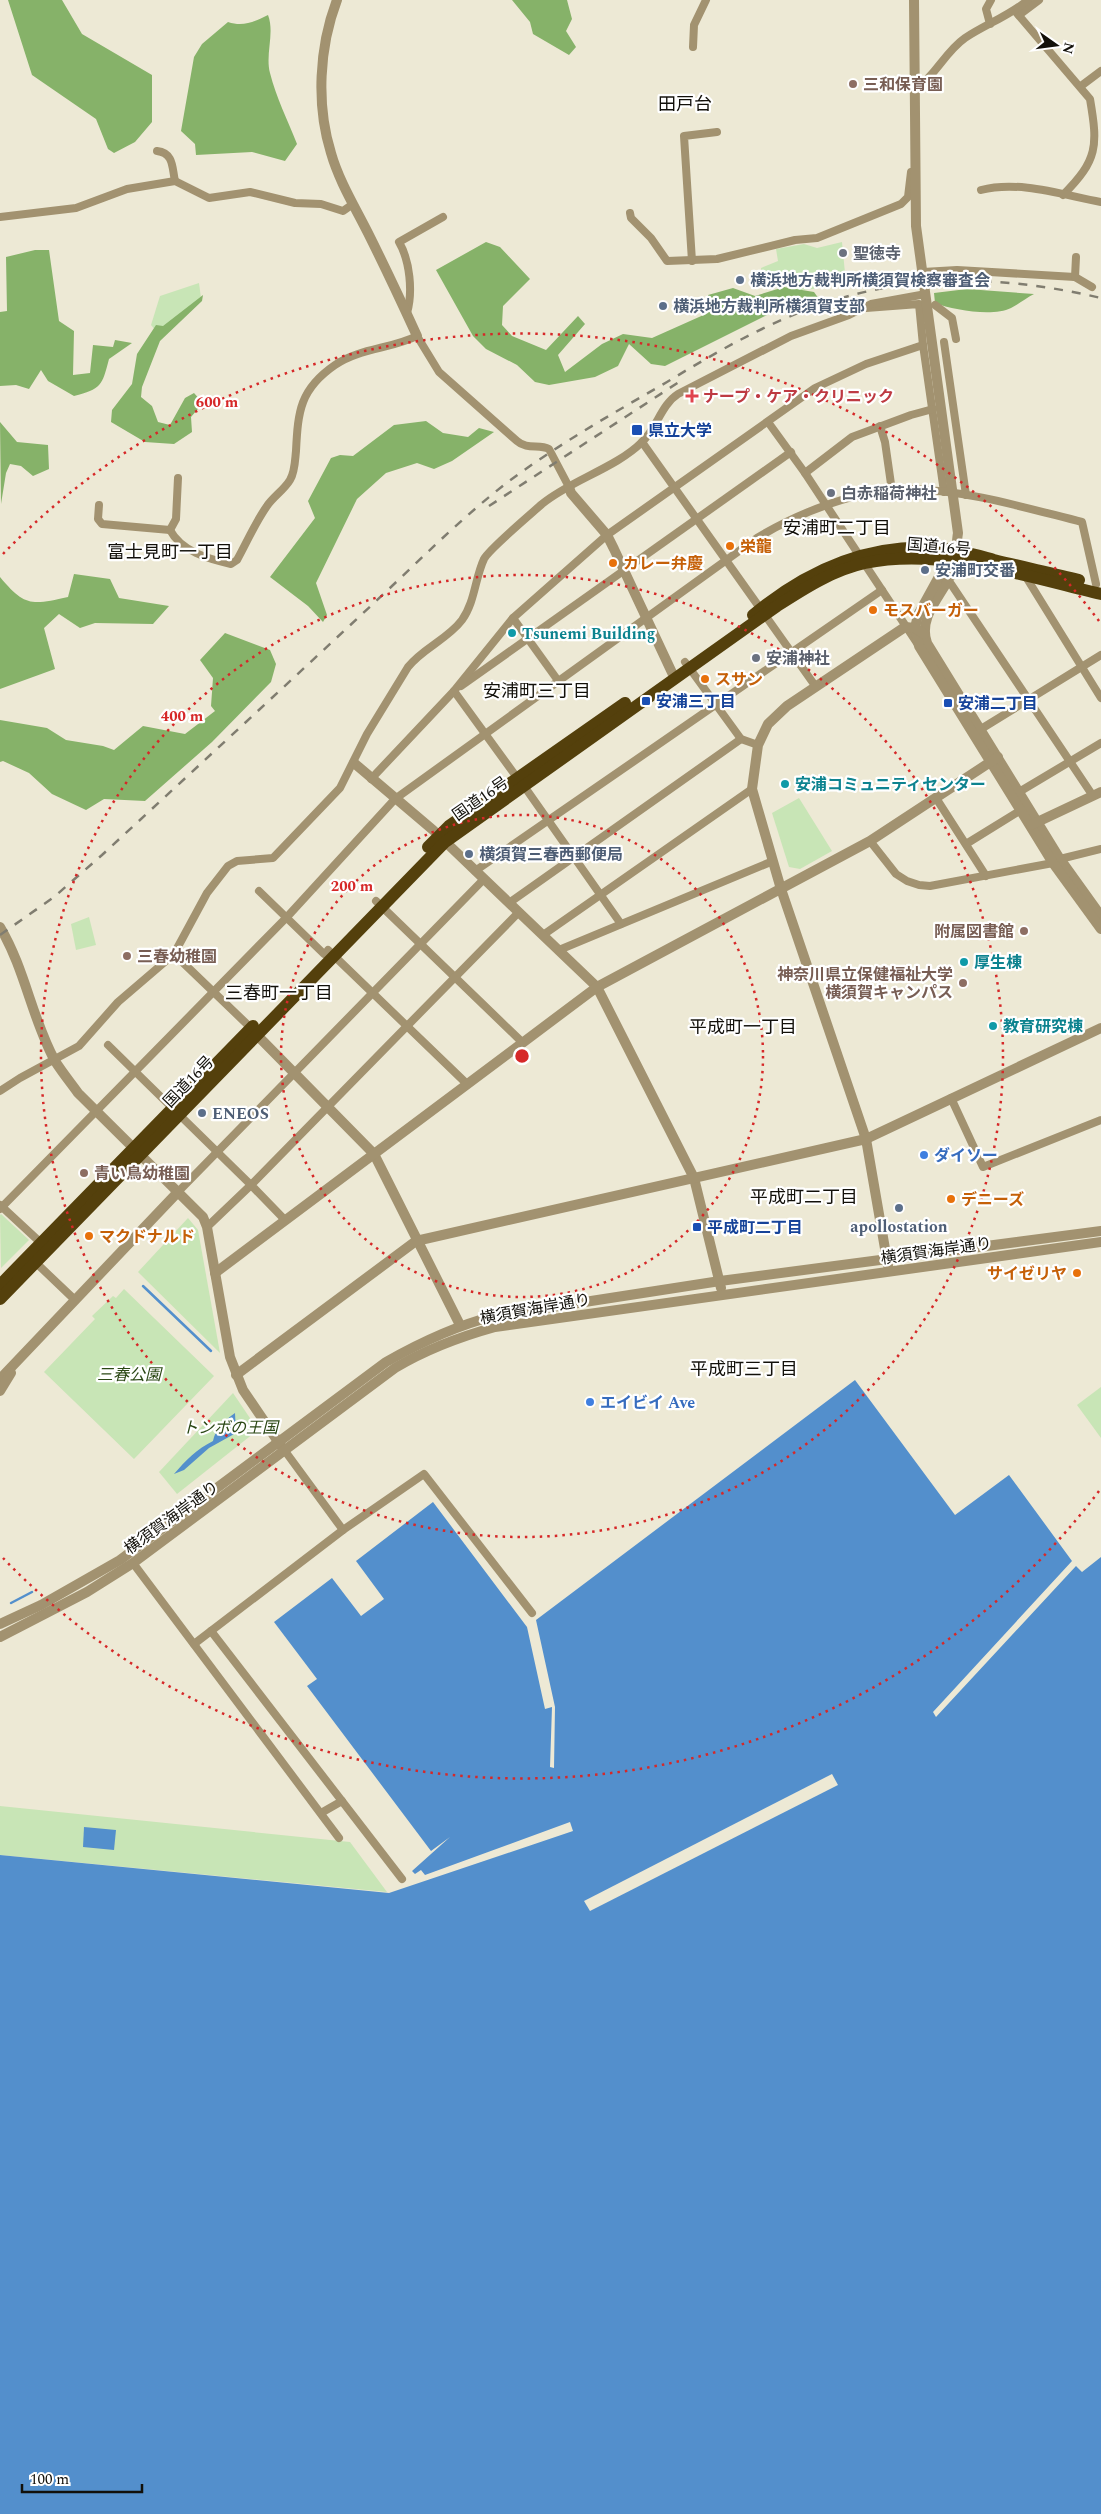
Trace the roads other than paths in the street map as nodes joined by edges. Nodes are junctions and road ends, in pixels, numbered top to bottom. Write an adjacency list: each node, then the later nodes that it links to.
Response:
1 (337, 0): 21 (street)
2 (706, 0): 9 (street)
3 (914, 0): 12 (street)
4 (991, 0): 8 (street)
5 (1028, 0): 7 (street)
6 (1038, 0): 7 (street)
7 (1017, 13): 8 (street); 11 (street)
8 (990, 24): 12 (street)
9 (692, 47)
10 (1101, 71): 11 (street)
11 (1081, 86): 13 (street)
12 (914, 89): 26 (street); 27 (street)
13 (1093, 116): 14 (street); 19 (street)
14 (1101, 125)
15 (717, 132): 26 (street)
16 (157, 151): 17 (street)
17 (175, 181): 21 (street); 23 (street)
18 (981, 190): 19 (street)
19 (1063, 195): 20 (street)
20 (1101, 202)
21 (353, 204): 33 (street)
22 (630, 213): 26 (street)
23 (0, 217)
24 (442, 217): 33 (street)
25 (1076, 257): 28 (street)
26 (692, 261)
27 (923, 272): 28 (street); 30 (street)
28 (1075, 277): 29 (street)
29 (1092, 287)
30 (926, 294): 32 (street); 48 (street)
31 (935, 306): 35 (street)
32 (863, 308): 37 (street); 41 (street)
33 (407, 313): 34 (street)
34 (417, 336): 45 (street); 55 (street)
35 (956, 339)
36 (944, 342): 49 (street)
37 (923, 345): 38 (street); 39 (street)
38 (933, 409): 40 (street); 48 (street)
39 (768, 422): 42 (street); 46 (street)
40 (880, 426): 43 (street); 47 (street)
41 (642, 442): 45 (street); 46 (street)
42 (790, 452): 43 (street); 53 (street)
43 (805, 473): 51 (street)
44 (178, 478): 55 (street)
45 (569, 487): 56 (street); 90 (street)
46 (674, 489): 53 (street); 56 (street)
47 (892, 490): 48 (street); 51 (street)
48 (949, 492): 49 (street); 57 (street)
49 (966, 495): 63 (street)
50 (99, 505): 54 (street)
51 (828, 506): 58 (street); 59 (street)
52 (118, 516): 54 (street)
53 (696, 520): 59 (street); 60 (street)
54 (117, 525): 55 (street)
55 (170, 530)
56 (607, 535): 60 (street); 67 (street)
57 (952, 558): 58 (highway, 国道16号); 61 (highway, 国道16号); 62 (street); 63 (highway, 国道16号)
58 (862, 559): 64 (street); 66 (highway, 国道16号)
59 (726, 562): 66 (street); 68 (street)
60 (624, 570): 68 (street); 71 (street)
61 (1026, 577): 63 (highway, 国道16号); 75 (street)
62 (943, 580): 65 (street); 69 (street); 81 (street)
63 (1099, 587)
64 (882, 590): 69 (street); 72 (street)
65 (934, 606): 69 (street); 70 (street)
66 (762, 612): 72 (street); 74 (highway, 国道16号)
67 (513, 618): 71 (street); 79 (street)
68 (647, 618): 76 (street); 77 (street)
69 (910, 627): 70 (street); 78 (street); 88 (street)
70 (924, 634): 83 (street)
71 (528, 639): 77 (street); 79 (street)
72 (790, 652): 78 (street); 82 (street)
73 (1101, 655): 75 (street)
74 (688, 665): 76 (highway, 国道16号); 82 (street)
75 (1081, 666): 80 (street); 81 (street)
76 (673, 675): 92 (highway, 国道16号)
77 (559, 682): 84 (street)
78 (816, 687): 87 (street)
79 (454, 692): 84 (street); 91 (street)
80 (1101, 698)
81 (1029, 699): 83 (street); 89 (street)
82 (716, 705): 85 (street); 99 (street)
83 (980, 729): 88 (street)
84 (485, 734): 92 (street); 97 (street)
85 (741, 740): 87 (street); 105 (street)
86 (1101, 744): 89 (street)
87 (758, 745): 93 (street)
88 (995, 759): 94 (street); 96 (street); 98 (street)
89 (1071, 762): 94 (street); 95 (street)
90 (354, 763): 91 (street); 126 (street)
91 (371, 779): 97 (street)
92 (521, 783): 99 (street); 101 (highway, 国道16号)
93 (752, 789): 106 (street); 113 (street)
94 (1019, 792): 100 (street)
95 (1097, 794): 100 (street)
96 (936, 798): 102 (street); 103 (street)
97 (395, 799): 101 (street); 118 (street)
98 (1021, 810): 100 (street); 103 (street)
99 (547, 819): 105 (street); 108 (street)
100 (1034, 824): 107 (street)
101 (442, 839): 108 (street); 115 (highway, 国道16号)
102 (870, 840): 109 (street); 111 (street)
103 (966, 844): 109 (street)
104 (1101, 849): 107 (street)
105 (574, 858): 113 (street); 114 (street)
106 (773, 861): 111 (street); 119 (street)
107 (1057, 861): 109 (street); 117 (street); 121 (street)
108 (475, 871): 110 (street)
109 (986, 876)
110 (484, 879): 114 (street); 123 (street)
111 (781, 889): 128 (street); 146 (street)
112 (259, 892): 118 (street)
113 (601, 895): 119 (street); 122 (street)
114 (509, 903): 116 (street)
115 (379, 904): 123 (street); 125 (highway, 国道16号)
116 (519, 912): 122 (street); 127 (street)
117 (1101, 916)
118 (287, 917): 125 (street); 129 (street)
119 (621, 924): 124 (street)
120 (0, 927): 136 (street)
121 (1101, 929)
122 (543, 935): 124 (street)
123 (420, 944): 127 (street); 130 (street)
124 (559, 950): 128 (street)
125 (328, 953): 130 (street); 133 (highway, 国道16号)
126 (174, 954): 129 (street); 136 (street)
127 (454, 977): 131 (street); 134 (street)
128 (598, 986): 134 (street); 150 (street)
129 (213, 991): 133 (street); 137 (street)
130 (373, 993): 131 (street); 138 (street)
131 (406, 1026): 139 (street); 142 (street)
132 (1101, 1028): 141 (street)
133 (253, 1031): 138 (street); 144 (highway, 国道16号)
134 (522, 1043): 139 (street)
135 (108, 1045): 137 (street)
136 (54, 1060): 140 (street); 143 (street)
137 (134, 1071): 143 (street); 144 (street)
138 (295, 1074): 142 (street); 148 (street)
139 (467, 1084): 149 (street)
140 (0, 1091)
141 (951, 1098): 145 (street); 146 (street)
142 (328, 1107): 149 (street); 151 (street)
143 (96, 1110): 147 (street); 153 (street)
144 (176, 1111): 147 (highway, 国道16号); 148 (street)
145 (1101, 1120)
146 (866, 1139): 150 (street); 161 (street)
147 (137, 1151): 152 (street); 159 (highway, 国道16号); 160 (highway, 国道16号)
148 (218, 1153): 151 (street); 152 (street)
149 (374, 1154): 154 (street); 157 (street)
150 (694, 1178): 157 (street); 164 (street)
151 (250, 1185): 154 (street); 155 (street)
152 (177, 1192): 155 (street); 168 (street)
153 (1, 1207): 159 (street)
154 (285, 1220): 163 (street)
155 (207, 1227): 163 (street)
156 (1101, 1231): 161 (street)
157 (416, 1241): 169 (street); 171 (street)
158 (1101, 1242): 162 (street, 横須賀海岸通り)
159 (41, 1243): 160 (highway, 国道16号)
160 (32, 1259): 165 (highway, 国道16号); 167 (highway, 国道16号); 168 (street)
161 (887, 1260): 162 (street); 164 (street)
162 (890, 1272): 166 (street, 横須賀海岸通り)
163 (215, 1273): 171 (street)
164 (720, 1281): 166 (street); 169 (street)
165 (0, 1285)
166 (723, 1294): 175 (street, 横須賀海岸通り)
167 (0, 1298)
168 (75, 1300): 170 (street)
169 (460, 1325): 174 (street)
170 (21, 1357): 172 (street); 173 (street)
171 (236, 1375): 174 (street)
172 (0, 1379)
173 (0, 1391)
174 (277, 1441): 175 (street); 179 (street)
175 (285, 1451): 176 (street); 177 (street, 横須賀海岸通り)
176 (343, 1530): 178 (street); 180 (street)
177 (133, 1563): 181 (street, 横須賀海岸通り); 182 (street)
178 (532, 1613)
179 (0, 1624)
180 (211, 1631): 182 (street); 183 (street)
181 (0, 1636)
182 (194, 1644): 184 (street)
183 (342, 1800): 184 (street); 186 (street)
184 (321, 1813): 185 (street)
185 (339, 1838)
186 (402, 1879)

